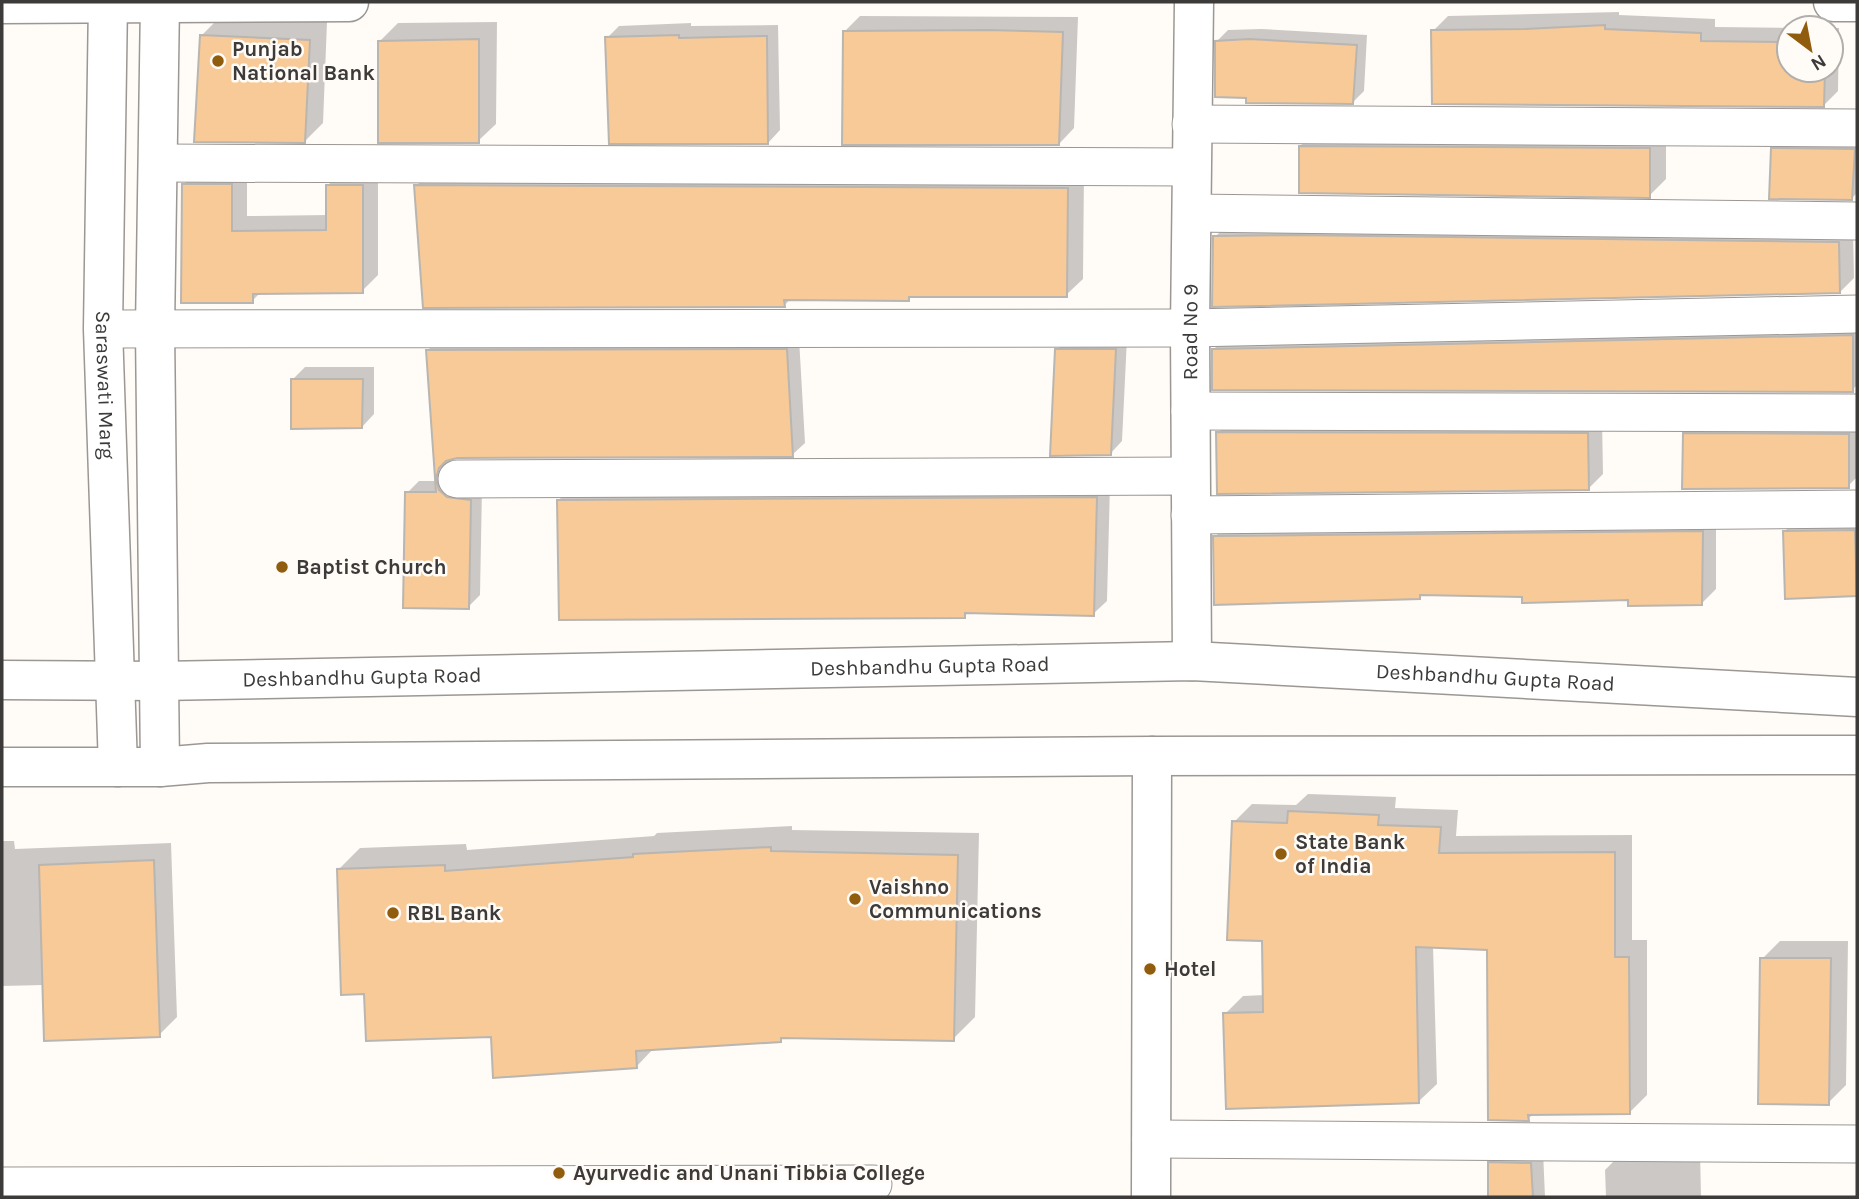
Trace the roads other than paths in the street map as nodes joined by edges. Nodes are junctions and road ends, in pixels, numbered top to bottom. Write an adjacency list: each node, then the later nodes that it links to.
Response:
1 (349, 2): 6 (street)
2 (1194, 2): 8 (street, Road No 9)
3 (1833, 2): 4 (street)
4 (1857, 2)
5 (108, 3): 6 (street); 7 (street); 16 (street, Saraswati Marg)
6 (160, 3): 10 (street)
7 (2, 4)
8 (1191, 124): 9 (street); 11 (street, Road No 9)
9 (1857, 128)
10 (158, 163): 11 (street); 17 (street)
11 (1191, 167): 12 (street, Road No 9)
12 (1192, 213): 13 (street); 15 (street, Road No 9)
13 (1857, 221)
14 (1857, 314): 15 (street)
15 (1190, 328): 17 (street); 18 (street, Road No 9)
16 (103, 329): 17 (street); 26 (street, Saraswati Marg)
17 (155, 329): 27 (street)
18 (1190, 411): 19 (street); 20 (street, Road No 9)
19 (1857, 413)
20 (1191, 476): 21 (street); 23 (street, Road No 9)
21 (457, 480)
22 (1857, 509): 23 (street)
23 (1190, 516): 24 (street, Road No 9)
24 (1192, 661): 27 (street, Deshbandhu Gupta Road); 28 (street, Deshbandhu Gupta Road)
25 (2, 680): 26 (street, Deshbandhu Gupta Road)
26 (114, 680): 27 (street, Deshbandhu Gupta Road); 32 (street, Saraswati Marg)
27 (160, 681): 33 (street)
28 (1857, 697)
29 (1857, 755): 30 (street)
30 (1152, 756): 33 (street); 34 (street)
31 (2, 767): 32 (street)
32 (118, 767): 33 (street)
33 (160, 767)
34 (1151, 1139): 35 (street); 38 (street)
35 (1857, 1144)
36 (873, 1184): 37 (street)
37 (2, 1186)
38 (1151, 1197)

